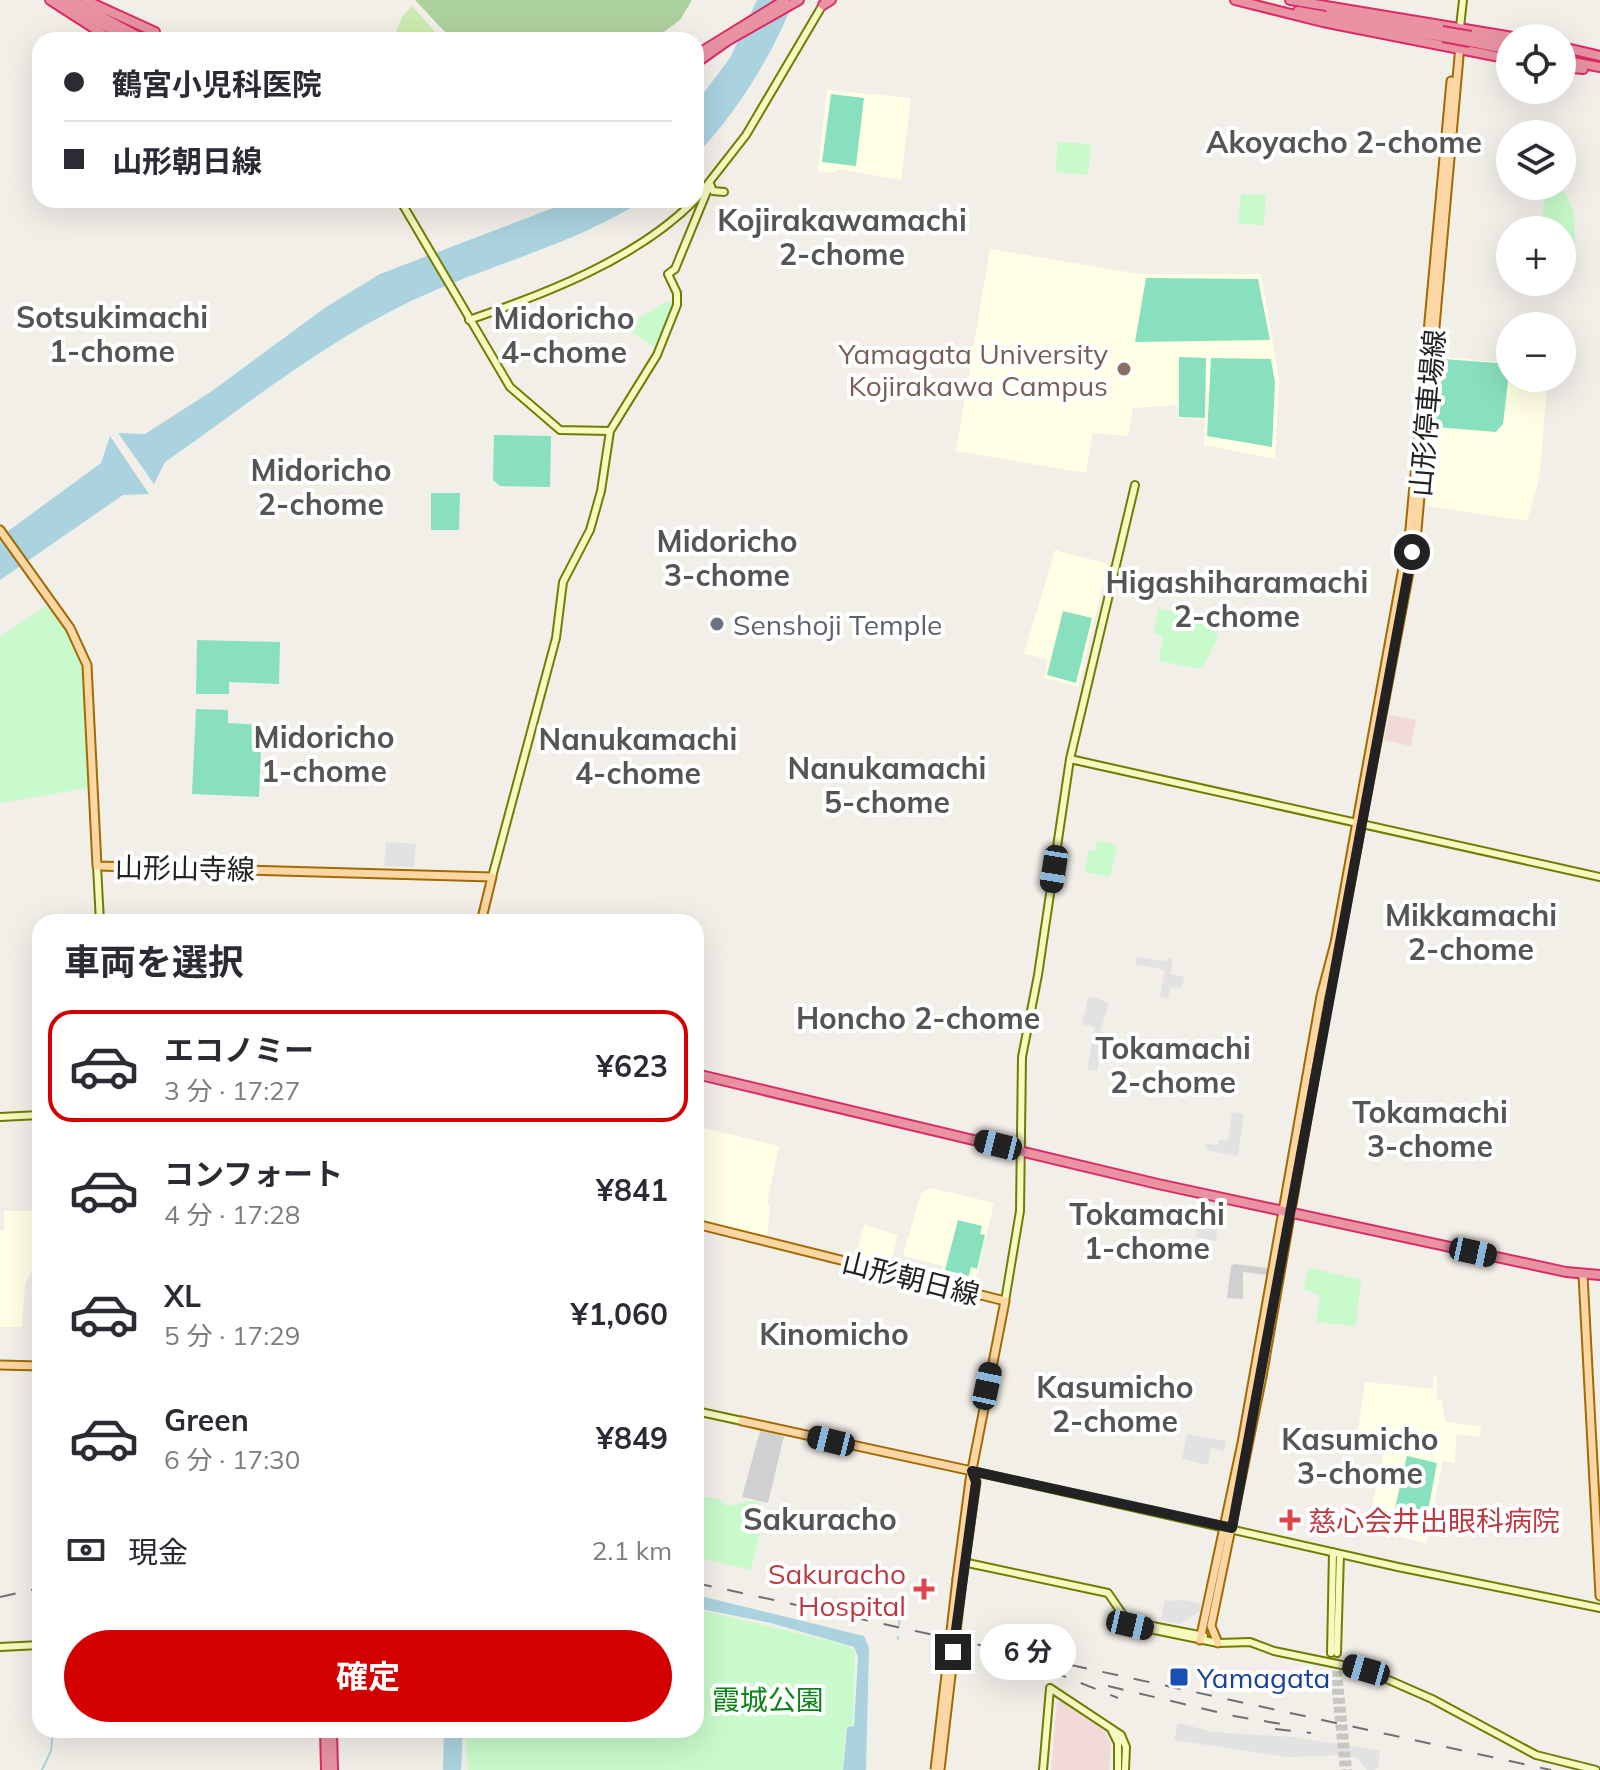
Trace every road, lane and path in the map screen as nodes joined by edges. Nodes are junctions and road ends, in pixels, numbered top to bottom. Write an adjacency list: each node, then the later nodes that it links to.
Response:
1 (50, 0): 13 (highway)
2 (58, 0): 14 (highway)
3 (71, 0): 15 (highway)
4 (85, 0): 16 (highway)
5 (785, 0): 22 (highway)
6 (799, 0): 25 (highway)
7 (1238, 0): 18 (highway); 23 (highway)
8 (1278, 0): 18 (highway)
9 (1290, 0): 12 (highway)
10 (1461, 0): 12 (street)
11 (827, 2): 31 (street)
12 (1458, 26): 17 (highway); 23 (main road, 山形停車場線)
13 (100, 32)
14 (116, 32)
15 (130, 32)
16 (148, 32)
17 (1496, 33)
18 (1443, 34): 19 (highway, bridge)
19 (1471, 39): 20 (highway); 21 (highway)
20 (1496, 42)
21 (1496, 46)
22 (704, 50)
23 (1456, 50): 26 (highway); 45 (main road, 山形停車場線)
24 (1576, 53): 27 (highway)
25 (704, 57)
26 (1496, 57)
27 (1600, 58)
28 (1576, 63): 30 (highway)
29 (1576, 68): 30 (highway)
30 (1600, 69)
31 (710, 184): 32 (street); 33 (street); 34 (street)
32 (704, 190)
33 (724, 192)
34 (704, 199)
35 (406, 208): 40 (street)
36 (684, 208): 40 (street)
37 (695, 208): 39 (street)
38 (700, 208): 39 (street)
39 (697, 216): 41 (street)
40 (469, 320): 41 (street)
41 (610, 431): 47 (street)
42 (1135, 485): 44 (street)
43 (0, 530): 46 (main road, 山形山寺線)
44 (1070, 759): 45 (street); 54 (street)
45 (1358, 823): 48 (street); 55 (main road, 山形停車場線)
46 (97, 866): 47 (main road, 山形山寺線); 49 (street)
47 (492, 877): 50 (main road)
48 (1600, 877)
49 (100, 914)
50 (483, 914)
51 (704, 1076): 54 (highway)
52 (32, 1115): 53 (street)
53 (0, 1117)
54 (1019, 1150): 55 (highway); 59 (street)
55 (1287, 1211): 57 (highway); 65 (main road, 山形停車場線)
56 (704, 1226): 59 (main road, 山形朝日線)
57 (1583, 1275): 58 (highway); 68 (main road)
58 (1600, 1275)
59 (1005, 1301): 64 (main road, 山形朝日線)
60 (0, 1365): 61 (main road)
61 (32, 1366)
62 (704, 1413): 63 (street)
63 (742, 1421): 64 (main road)
64 (972, 1471): 65 (street); 67 (main road, 山形朝日線)
65 (1229, 1528): 66 (street); 70 (main road, 山形停車場線); 71 (main road, 山形停車場線)
66 (1336, 1553): 69 (street); 74 (street)
67 (962, 1562): 70 (street); 80 (main road, 山形朝日線, bridge)
68 (1600, 1596)
69 (1600, 1608)
70 (1201, 1638): 71 (street)
71 (1217, 1641): 84 (street)
72 (32, 1645): 73 (street)
73 (0, 1647)
74 (1334, 1653)
75 (1109, 1727): 81 (street); 82 (street); 83 (street)
76 (325, 1738): 78 (highway)
77 (332, 1738): 79 (highway)
78 (326, 1770)
79 (333, 1770)
80 (937, 1770)
81 (1043, 1770)
82 (1118, 1770)
83 (1125, 1770)
84 (1596, 1770)

